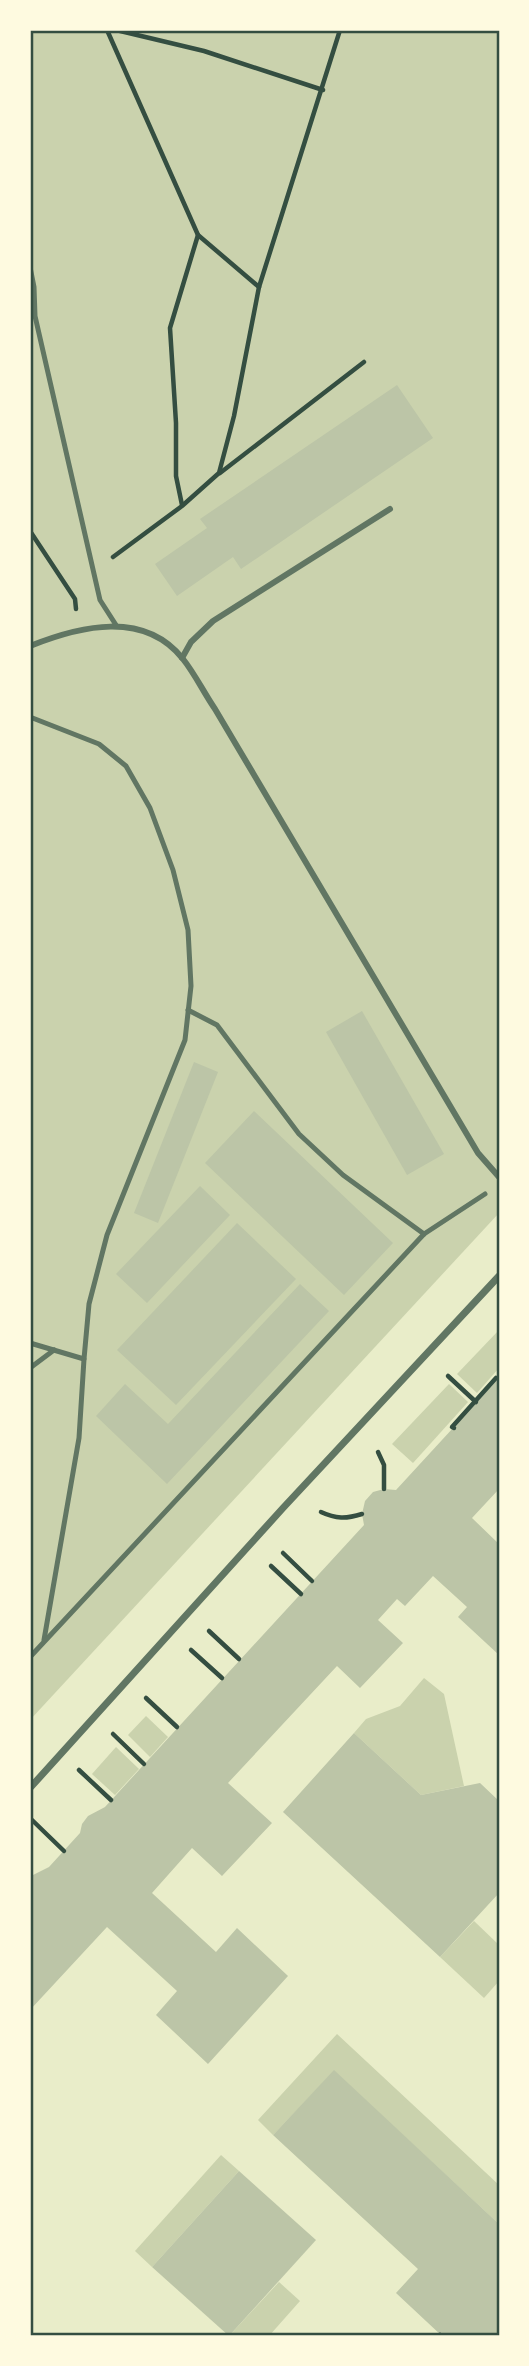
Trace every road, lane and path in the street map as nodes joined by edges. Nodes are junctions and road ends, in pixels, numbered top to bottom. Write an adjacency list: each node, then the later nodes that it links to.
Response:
1 (107, 30): 5 (path)
2 (116, 30): 4 (path)
3 (340, 30): 4 (path)
4 (323, 90): 7 (path)
5 (198, 235): 7 (path); 10 (path)
6 (30, 267): 13 (lane)
7 (259, 287): 9 (path)
8 (364, 362): 9 (path)
9 (219, 473): 10 (path)
10 (183, 506): 13 (path)
11 (390, 509): 16 (street)
12 (30, 531): 13 (path)
13 (94, 572): 14 (lane)
14 (116, 625): 15 (street); 16 (street)
15 (30, 646)
16 (182, 658): 19 (street)
17 (30, 717): 18 (lane)
18 (188, 1010): 21 (lane); 25 (lane)
19 (499, 1177)
20 (485, 1194): 21 (lane)
21 (425, 1234): 40 (lane)
22 (499, 1276): 50 (street)
23 (30, 1343): 24 (lane)
24 (54, 1350): 25 (lane); 26 (lane)
25 (84, 1359): 40 (lane)
26 (30, 1368)
27 (449, 1376): 29 (path)
28 (498, 1377): 29 (path)
29 (476, 1402): 30 (path)
30 (454, 1428)
31 (378, 1452): 32 (path)
32 (384, 1489)
33 (321, 1512): 34 (path)
34 (362, 1514)
35 (283, 1553): 37 (path)
36 (271, 1566): 38 (path)
37 (313, 1581)
38 (301, 1594)
39 (209, 1631): 43 (path)
40 (44, 1641): 42 (lane)
41 (191, 1650): 44 (path)
42 (30, 1657)
43 (239, 1660)
44 (222, 1678)
45 (146, 1698): 46 (path)
46 (177, 1727)
47 (113, 1734): 48 (path)
48 (144, 1764)
49 (79, 1770): 51 (path)
50 (30, 1788)
51 (111, 1800)
52 (32, 1820): 53 (path)
53 (64, 1851)

